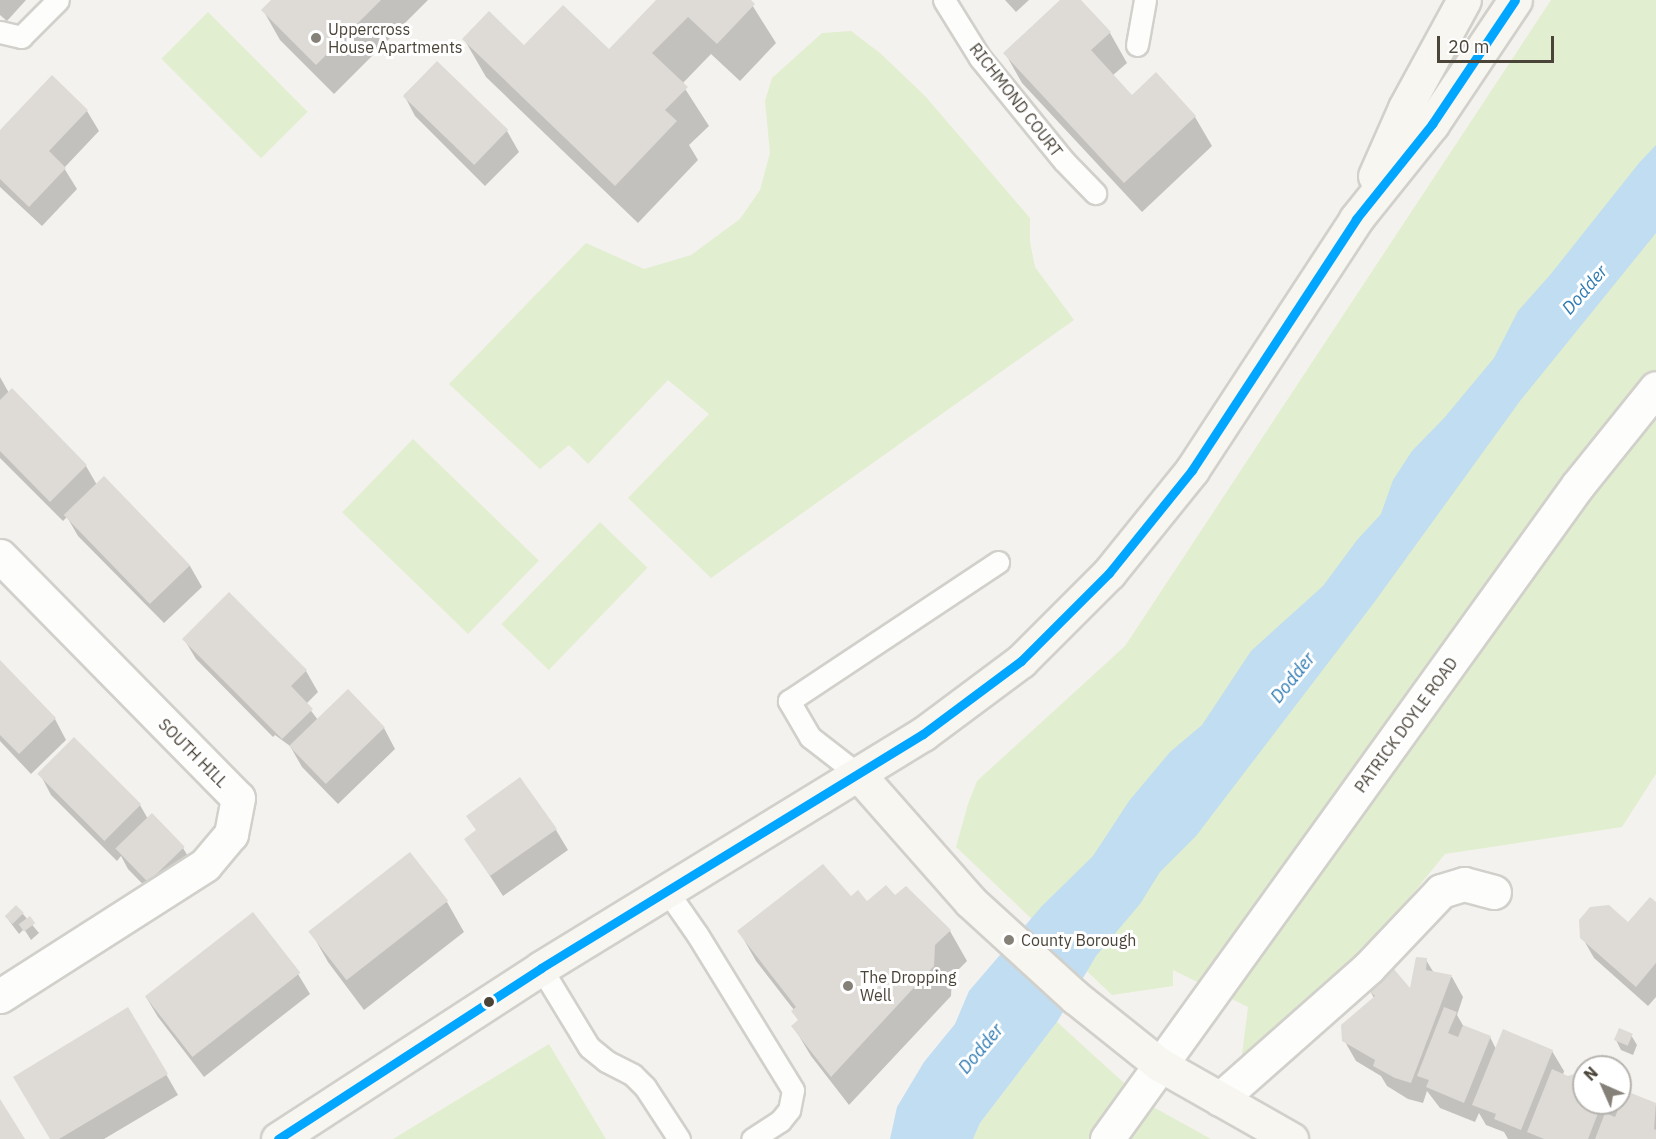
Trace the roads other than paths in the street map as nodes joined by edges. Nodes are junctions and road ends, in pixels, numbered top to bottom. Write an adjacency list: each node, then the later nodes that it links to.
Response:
1 (58, 0): 6 (lane)
2 (944, 0): 8 (lane, RICHMOND COURT)
3 (1145, 0): 7 (lane)
4 (1464, 0): 9 (main road)
5 (1515, 0): 9 (main road)
6 (0, 32)
7 (1137, 45)
8 (1095, 193)
9 (1356, 219): 13 (main road)
10 (1656, 388): 18 (street, PATRICK DOYLE ROAD)
11 (0, 556): 17 (street, SOUTH HILL)
12 (998, 562): 13 (lane)
13 (859, 775): 14 (main road); 18 (main road)
14 (667, 891): 16 (main road); 22 (lane)
15 (1494, 892): 19 (street)
16 (541, 968): 20 (main road); 21 (lane)
17 (0, 996)
18 (1159, 1064): 19 (main road); 23 (street, PATRICK DOYLE ROAD)
19 (1220, 1099): 24 (main road)
20 (278, 1139)
21 (679, 1139)
22 (752, 1139)
23 (1107, 1139)
24 (1291, 1139)

